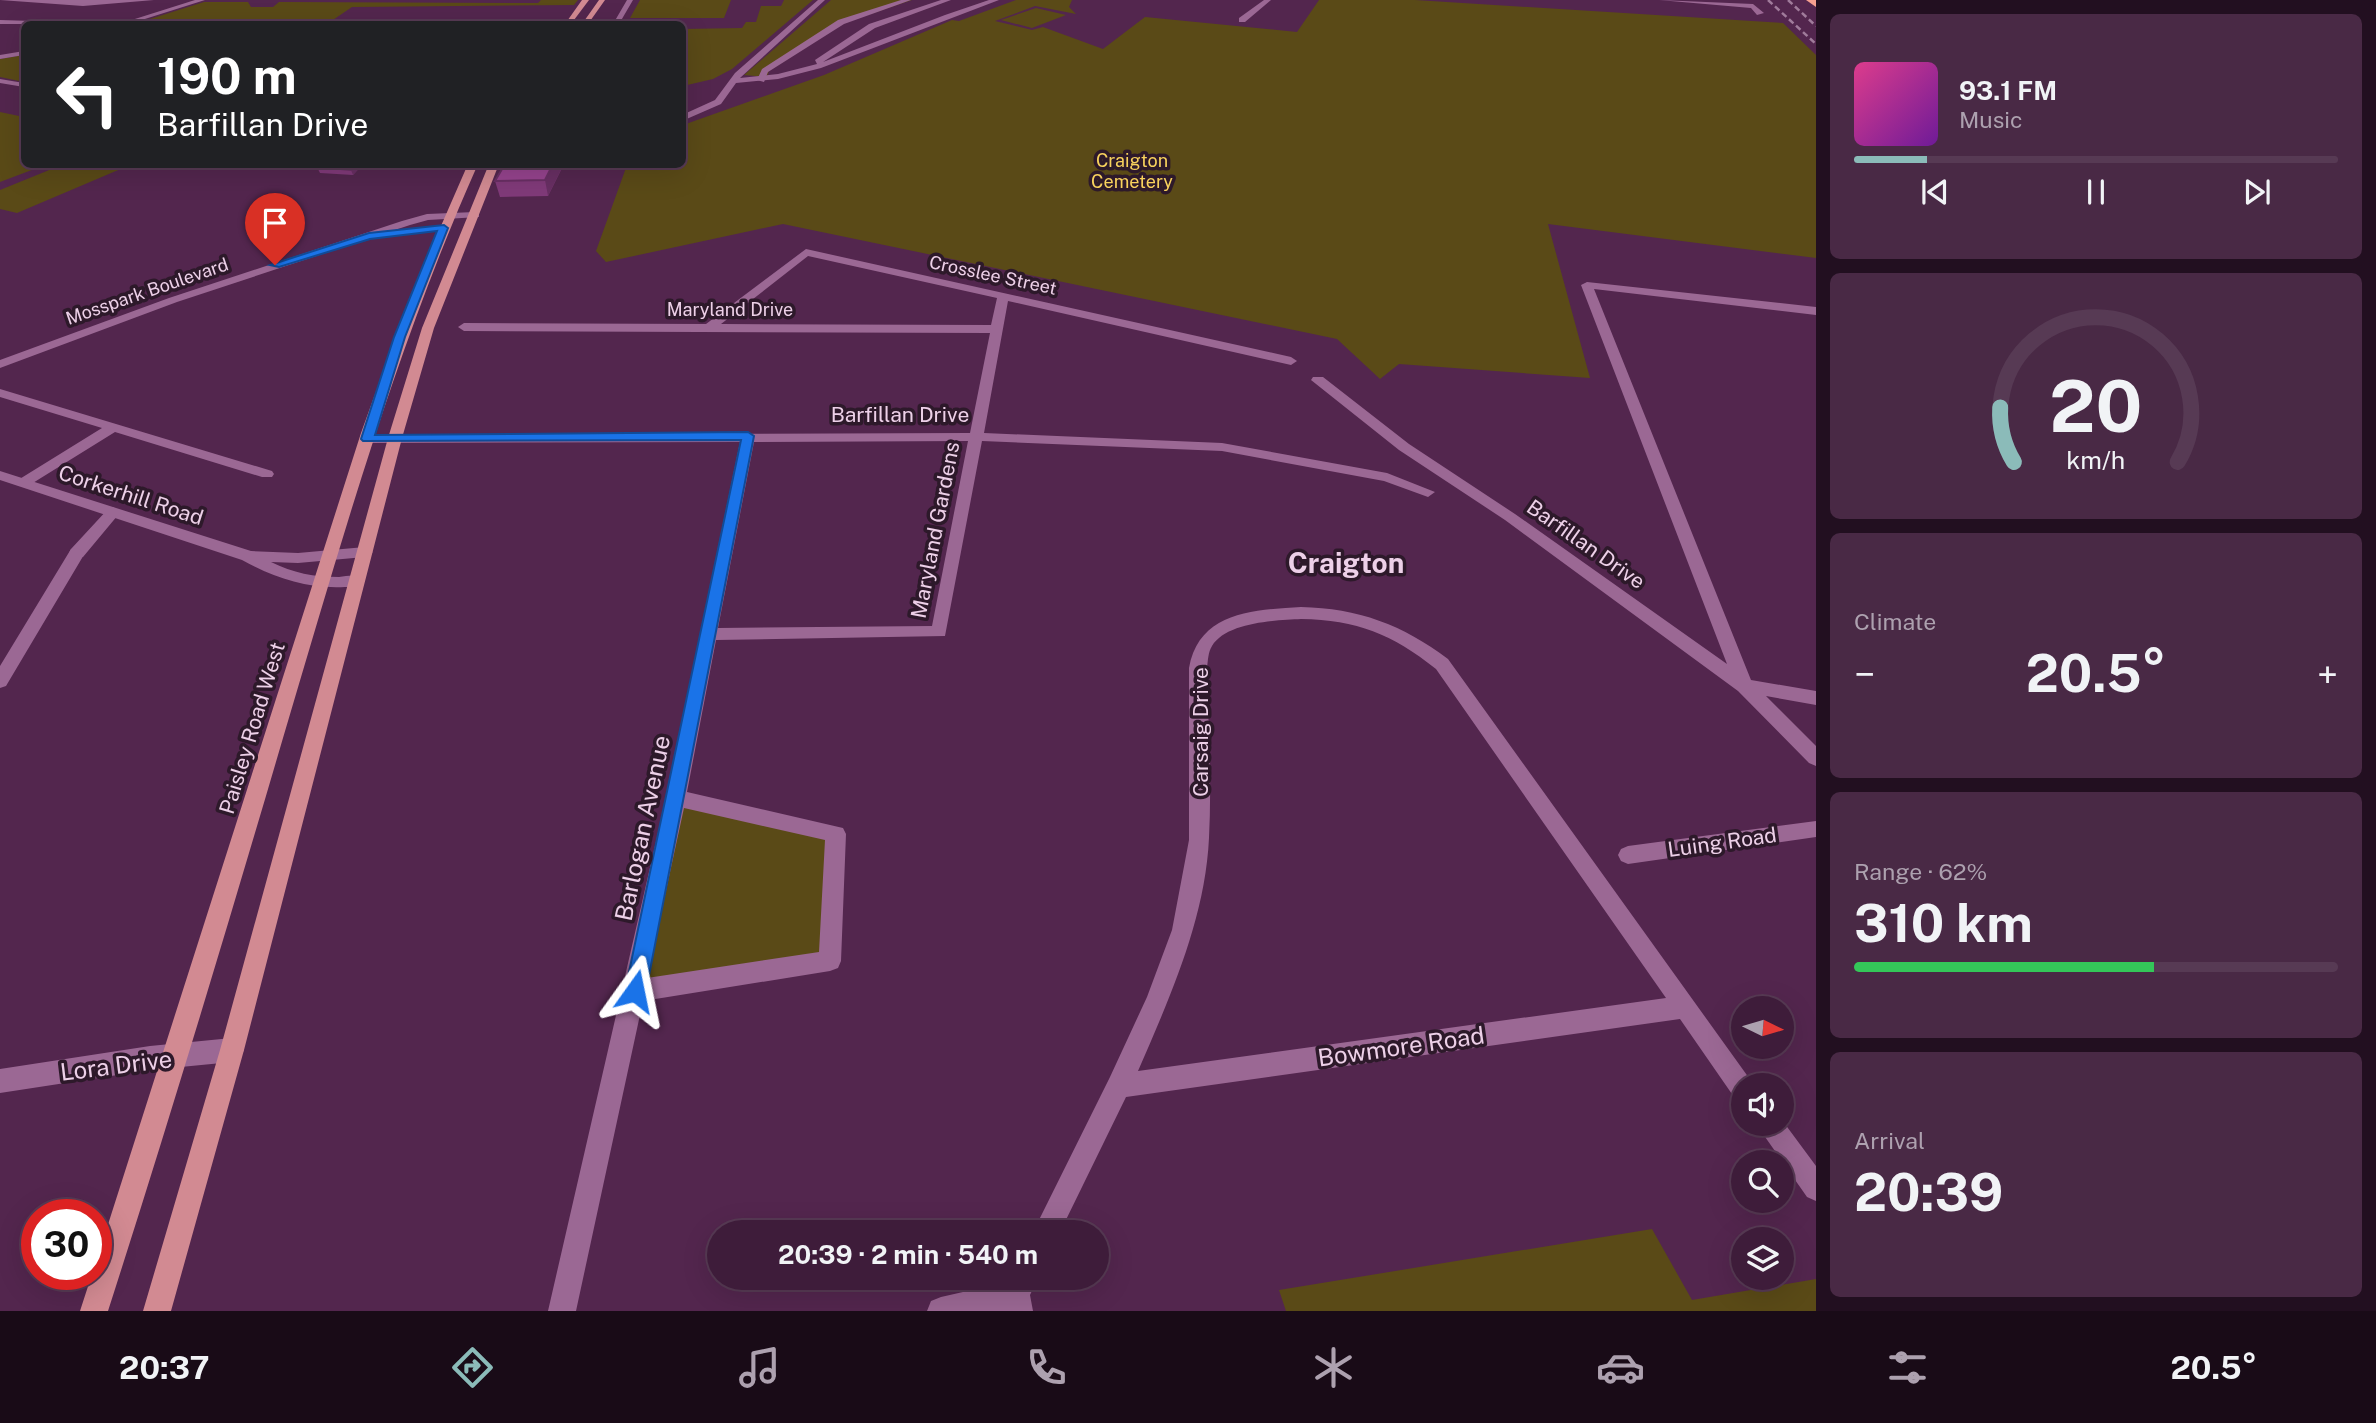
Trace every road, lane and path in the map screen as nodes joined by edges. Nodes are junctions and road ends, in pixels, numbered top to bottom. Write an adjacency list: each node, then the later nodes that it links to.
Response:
1 (151, 0): 13 (street)
2 (202, 0): 17 (street)
3 (586, 0): 18 (main road)
4 (602, 0): 19 (main road)
5 (630, 0): 20 (street)
6 (822, 0): 26 (street)
7 (908, 0): 27 (street)
8 (948, 0): 25 (street)
9 (996, 0): 25 (street)
10 (1268, 0): 16 (street)
11 (1662, 0): 15 (street)
12 (1809, 0): 14 (highway)
13 (0, 1)
14 (1816, 2)
15 (1760, 13)
16 (1266, 17)
17 (133, 21)
18 (570, 21)
19 (587, 21)
20 (618, 21)
21 (0, 22): 22 (street)
22 (21, 23)
23 (21, 54): 24 (street)
24 (0, 57)
25 (806, 69): 27 (street)
26 (733, 80): 27 (street); 30 (street)
27 (761, 80)
28 (0, 81): 29 (street)
29 (21, 84)
30 (686, 116)
31 (471, 168): 34 (main road, Paisley Road West)
32 (492, 168): 33 (main road)
33 (472, 220): 34 (street, Mosspark Boulevard); 39 (main road)
34 (447, 222): 41 (main road, Paisley Road West); 42 (street, Mosspark Boulevard)
35 (1003, 295): 38 (street, Crosslee Street); 40 (street, Maryland Gardens); 44 (street, Crosslee Street)
36 (1816, 311): 65 (street)
37 (464, 327): 38 (street, Maryland Drive)
38 (709, 327): 40 (street, Maryland Drive)
39 (428, 328): 41 (main road); 50 (main road)
40 (995, 329): 51 (street, Maryland Gardens)
41 (402, 330): 52 (main road, Paisley Road West)
42 (58, 341): 43 (street, Mosspark Boulevard); 45 (street, Mosspark Boulevard)
43 (0, 355)
44 (1291, 361)
45 (0, 364)
46 (1318, 380): 65 (street, Barfillan Drive)
47 (0, 393): 48 (street)
48 (113, 428): 53 (street); 55 (street)
49 (748, 436): 50 (street, Barfillan Drive); 51 (street, Barfillan Drive); 63 (street, Barlogan Avenue)
50 (395, 438): 52 (street, Barfillan Drive); 58 (main road)
51 (975, 438): 56 (street, Barfillan Drive); 63 (street, Maryland Gardens)
52 (367, 439): 59 (main road, Paisley Road West)
53 (267, 474)
54 (0, 475): 55 (street, Corkerhill Road)
55 (23, 482): 57 (street, Corkerhill Road)
56 (1428, 492)
57 (113, 512): 60 (street, Corkerhill Road); 64 (street)
58 (365, 552): 59 (street, Corkerhill Road); 61 (main road)
59 (330, 555): 60 (street, Corkerhill Road); 62 (main road, Paisley Road West)
60 (248, 556): 62 (street, Corkerhill Road)
61 (357, 581): 62 (street, Corkerhill Road); 73 (main road)
62 (320, 584): 74 (main road, Paisley Road West)
63 (708, 634): 68 (street, Barlogan Avenue)
64 (0, 681)
65 (1744, 686): 66 (street); 67 (street, Barfillan Drive)
66 (1816, 698)
67 (1816, 758)
68 (676, 798): 71 (street, Barlogan Avenue); 71 (street)
69 (1816, 829): 70 (street, Luing Road)
70 (1628, 855)
71 (635, 991): 84 (street, Barlogan Avenue)
72 (1684, 1007): 75 (street, Carsaig Drive); 77 (street, Bowmore Road); 77 (street, Carsaig Drive)
73 (232, 1049): 74 (street, Lora Drive); 83 (main road)
74 (178, 1056): 76 (street, Lora Drive); 82 (main road, Paisley Road West)
75 (1732, 1073)
76 (0, 1081)
77 (1119, 1086): 80 (street, Carsaig Drive)
78 (1778, 1136): 79 (street)
79 (1816, 1188)
80 (1052, 1220)
81 (1019, 1294): 85 (street)
82 (94, 1311)
83 (157, 1311)
84 (562, 1311)
85 (941, 1311)

